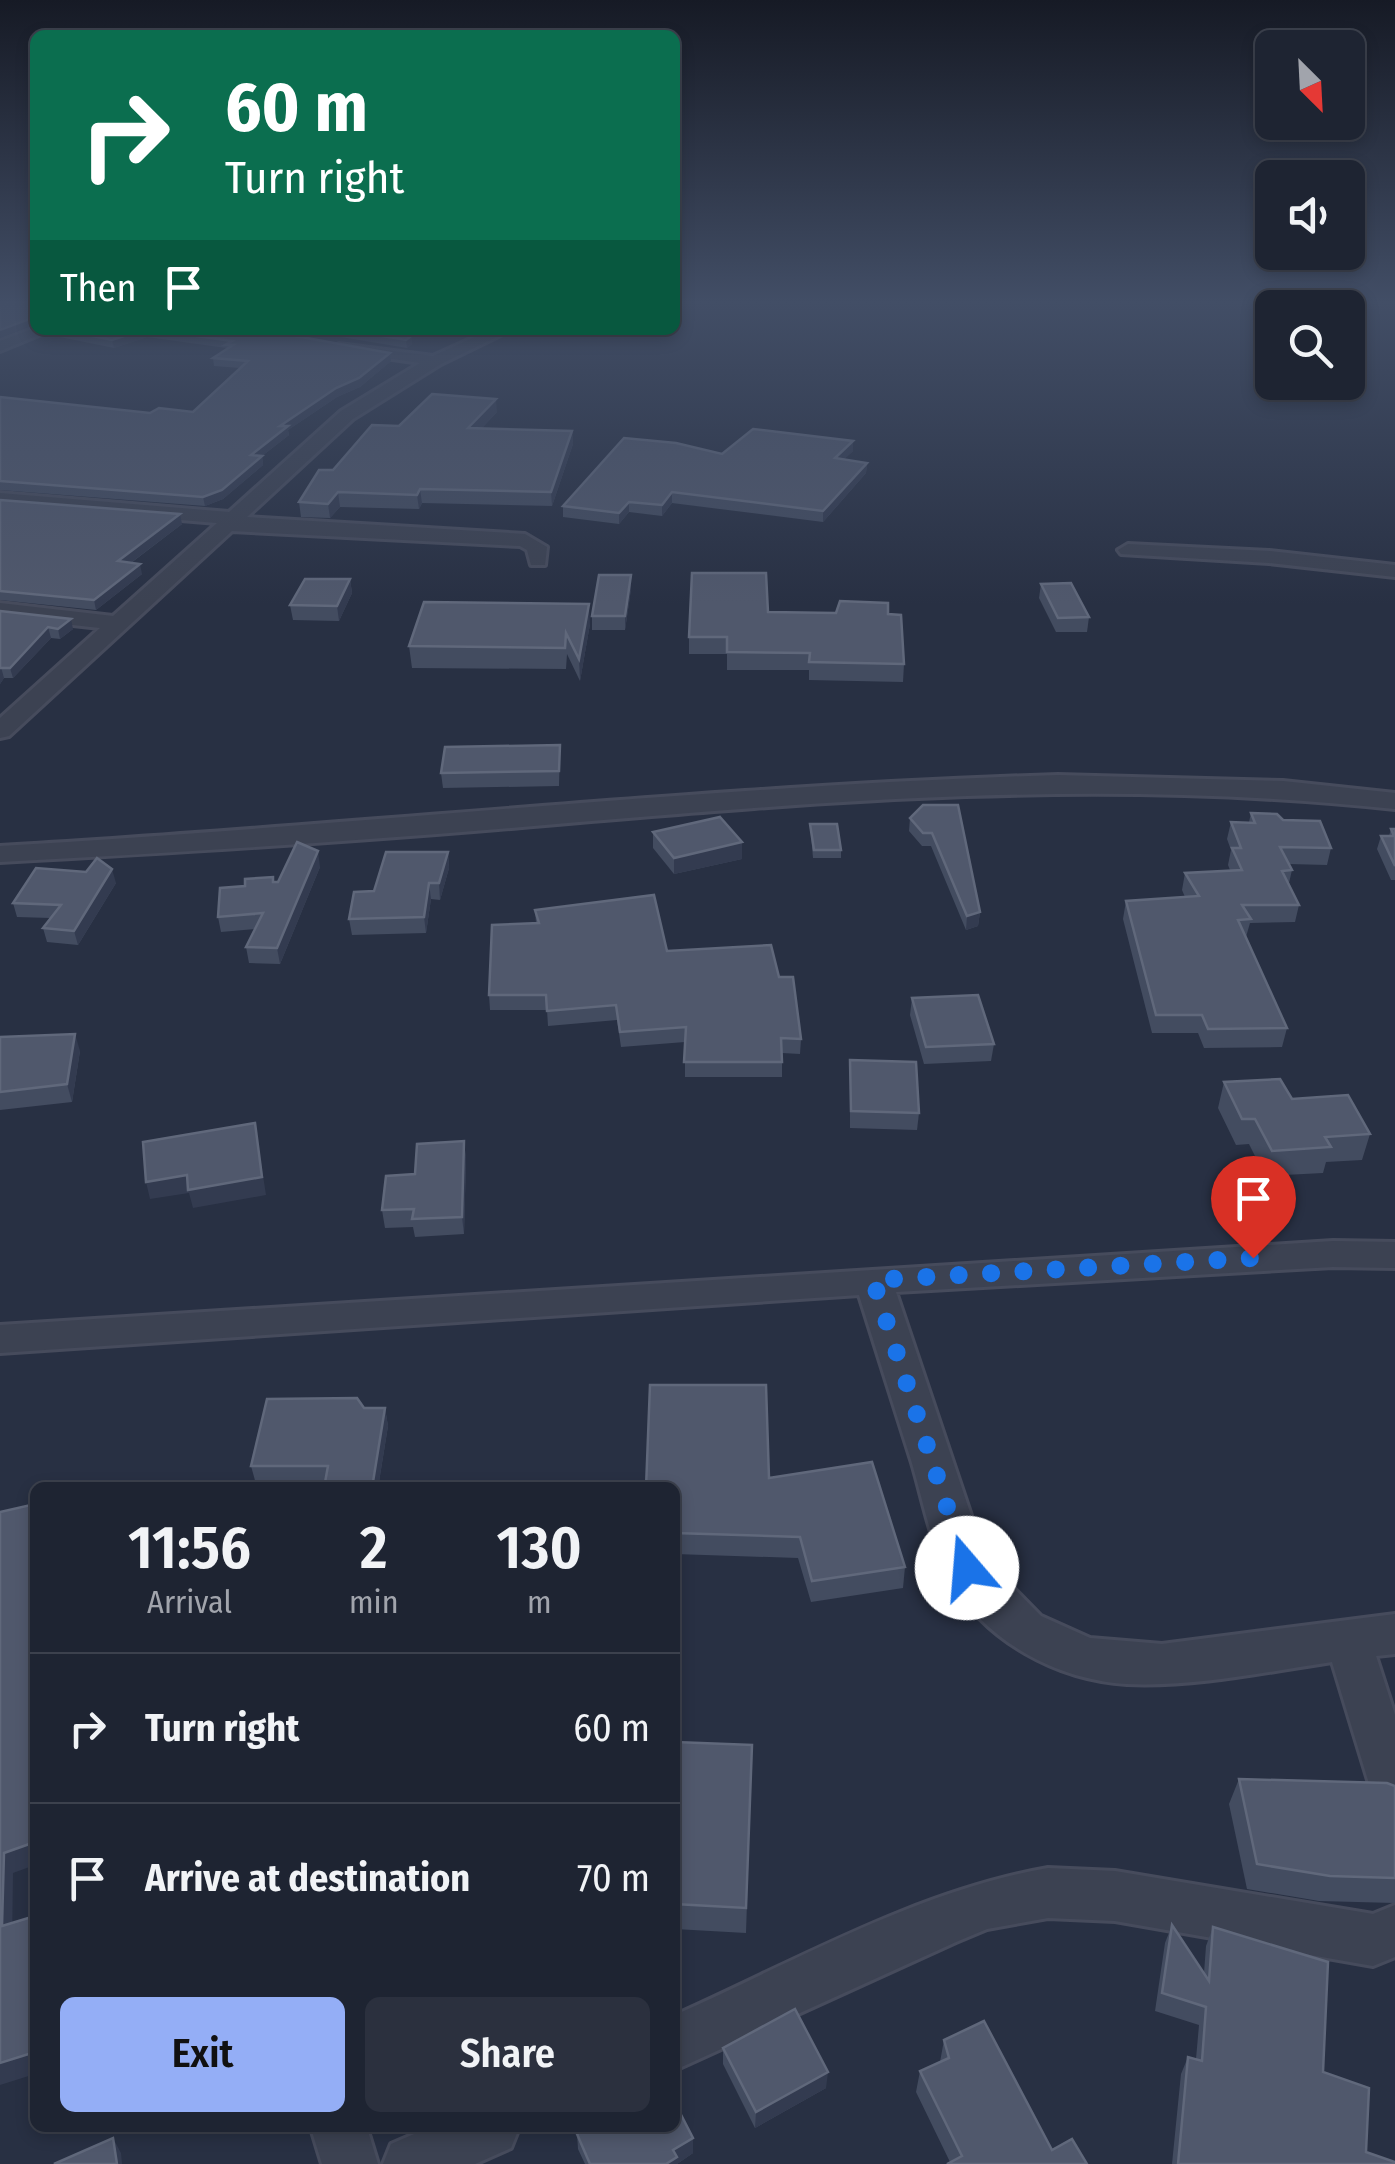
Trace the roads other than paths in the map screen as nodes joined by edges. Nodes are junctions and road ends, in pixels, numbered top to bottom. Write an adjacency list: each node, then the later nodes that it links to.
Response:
1 (369, 402): 3 (street)
2 (0, 499): 3 (street)
3 (235, 522): 5 (street); 8 (street)
4 (1128, 550): 6 (street)
5 (538, 562)
6 (1395, 571)
7 (0, 610): 8 (street)
8 (120, 624): 9 (street)
9 (10, 713): 10 (street)
10 (0, 731)
11 (1395, 801): 12 (street)
12 (0, 854)
13 (1395, 1255): 14 (street)
14 (873, 1280): 15 (street); 17 (street)
15 (0, 1339)
16 (1395, 1634): 17 (street)
17 (1348, 1640): 18 (street)
18 (1395, 1790)
19 (1395, 1931): 20 (street)
20 (680, 2042)
21 (339, 2132): 23 (street)
22 (482, 2132): 24 (street)
23 (350, 2164)
24 (411, 2164)

